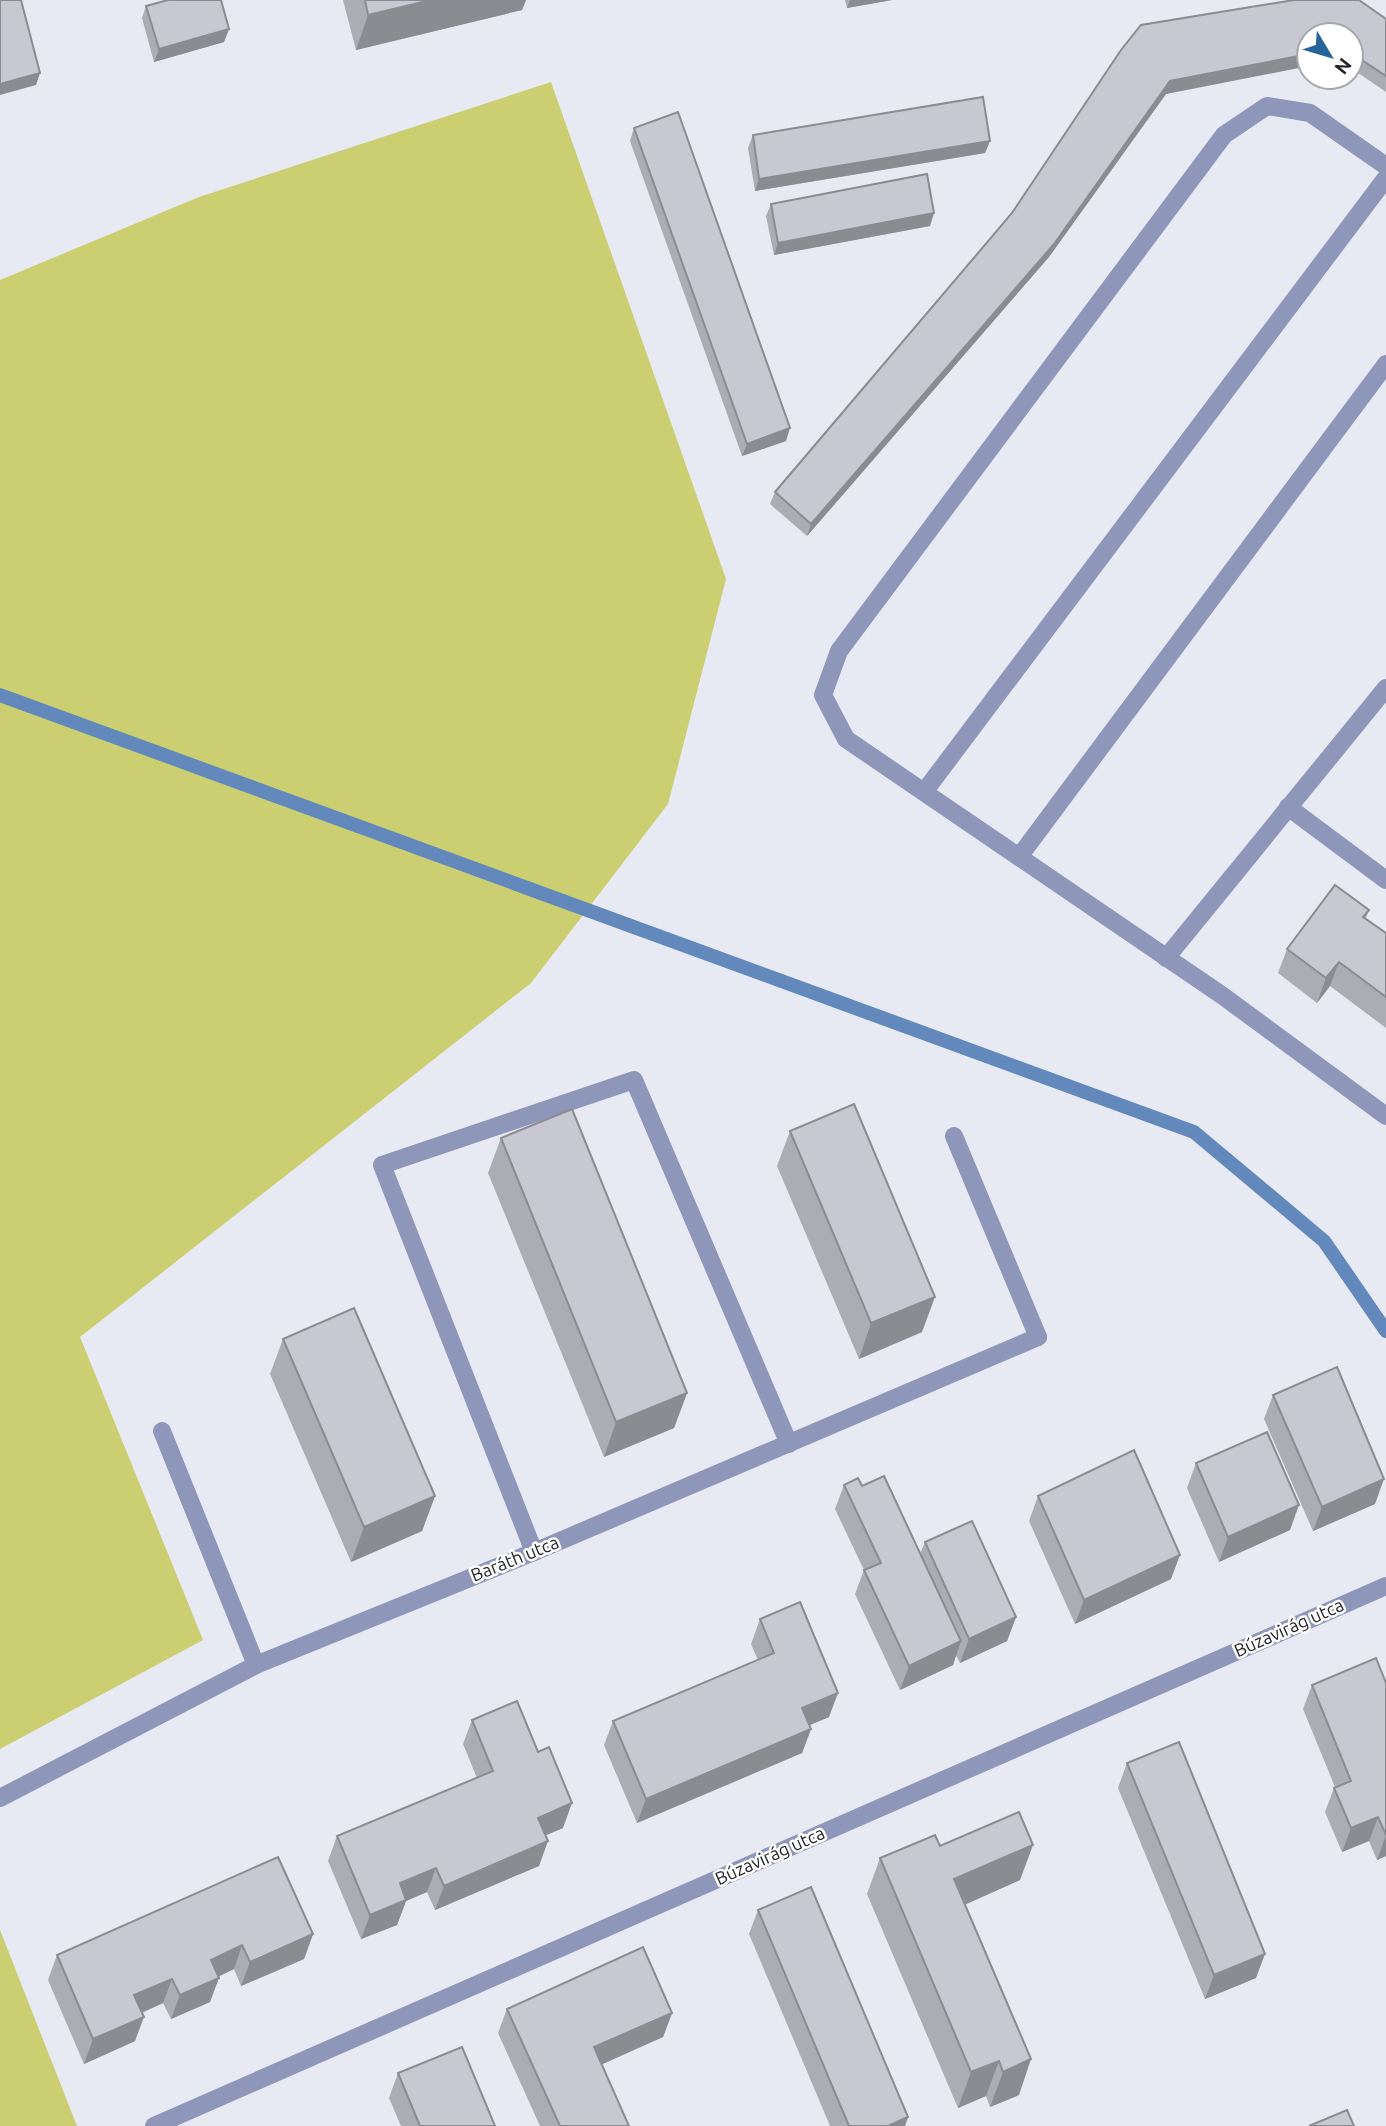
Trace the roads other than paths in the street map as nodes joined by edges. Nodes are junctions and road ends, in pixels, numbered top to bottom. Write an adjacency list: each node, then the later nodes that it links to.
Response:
1 (1386, 166): 5 (street)
2 (1386, 178): 5 (street)
3 (1386, 364): 7 (street)
4 (1386, 688): 6 (street)
5 (924, 792): 7 (street)
6 (1287, 807): 8 (street); 9 (street)
7 (1019, 857): 9 (street)
8 (1386, 880)
9 (1166, 957): 10 (street)
10 (1386, 1116)
11 (954, 1136): 13 (street, Baráth utca)
12 (162, 1431): 16 (street)
13 (789, 1444): 14 (street, Baráth utca); 14 (street)
14 (534, 1552): 16 (street, Baráth utca)
15 (1386, 1586): 18 (street, Búzavirág utca)
16 (256, 1665): 17 (street, Baráth utca)
17 (0, 1798)
18 (154, 2126)

